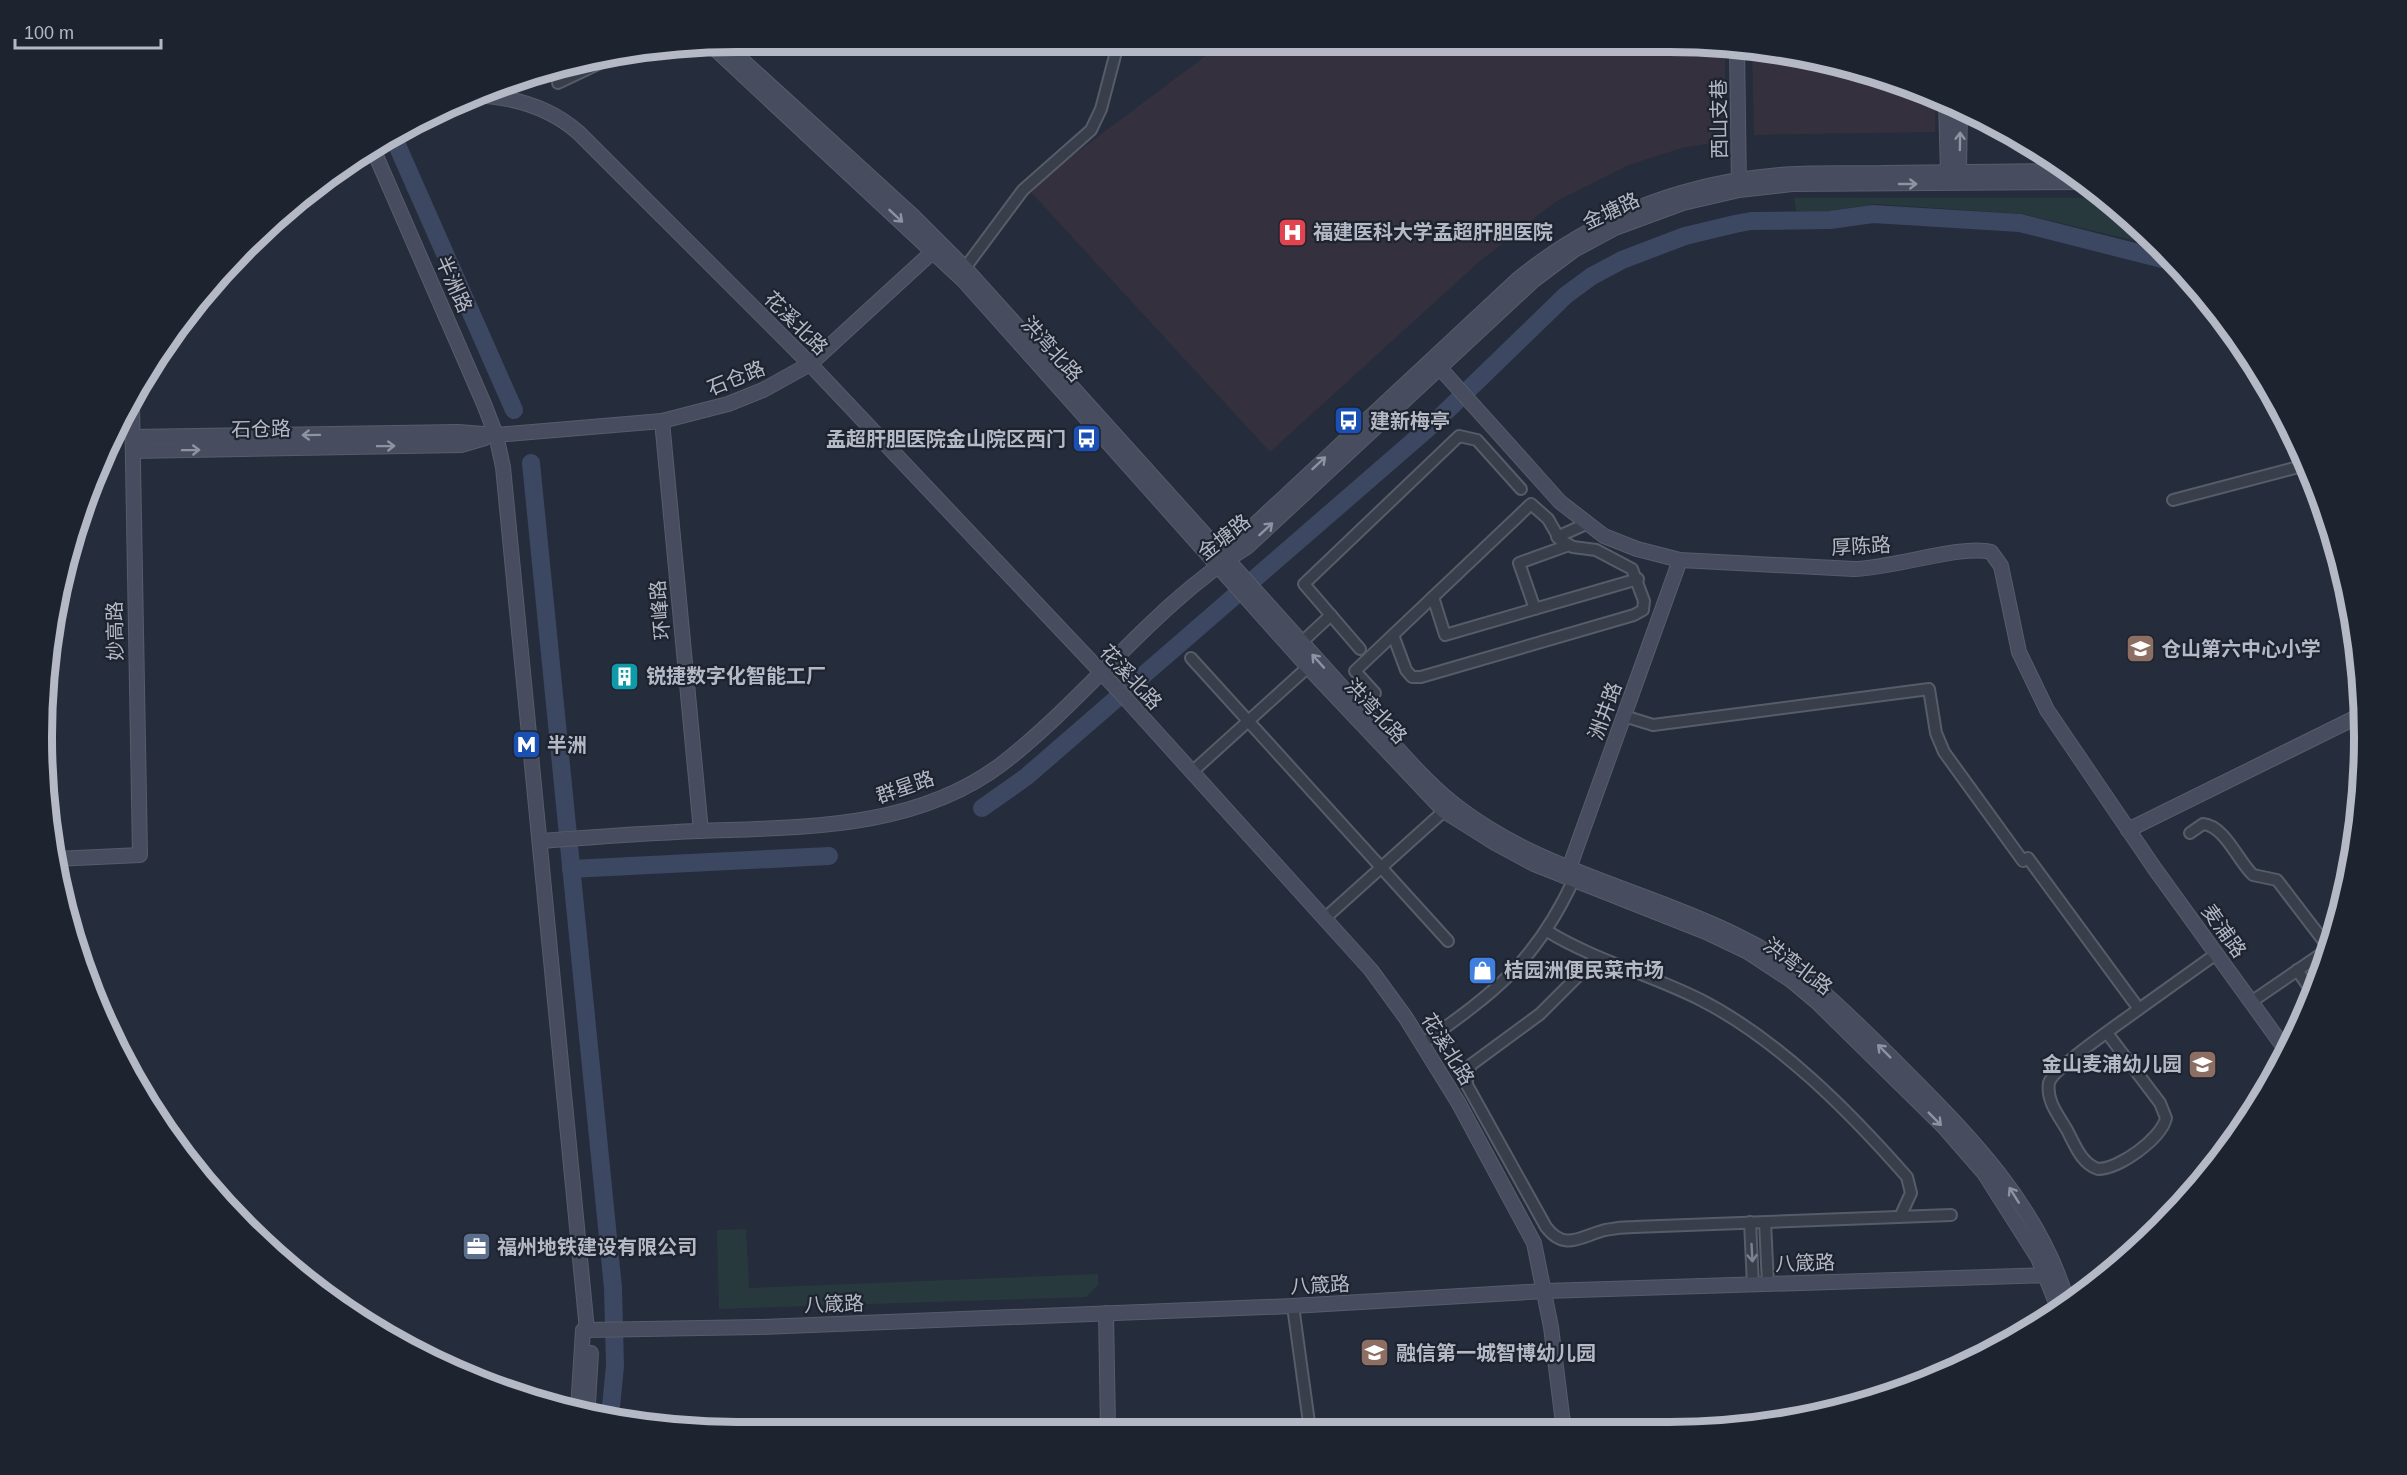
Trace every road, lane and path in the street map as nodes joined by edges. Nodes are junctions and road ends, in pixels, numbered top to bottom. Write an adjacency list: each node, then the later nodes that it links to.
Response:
1 (733, 52): 15 (street, 洪湾北路)
2 (1116, 52): 16 (street)
3 (719, 53): 15 (street, 洪湾北路, one-way to 15)
4 (1737, 56): 14 (street, 西山支巷)
5 (584, 70): 6 (street)
6 (558, 83)
7 (494, 98): 17 (street, 花溪北路)
8 (1947, 112): 12 (street)
9 (1959, 117): 12 (street, one-way to 9)
10 (376, 156): 21 (street, 半洲路)
11 (2054, 171): 12 (street, 金塘路)
12 (1953, 172): 14 (street, 金塘路)
13 (2070, 182): 14 (street, 金塘路, one-way to 13)
14 (1739, 185): 18 (street, 金塘路); 29 (street, 金塘路, one-way to 14)
15 (938, 247): 16 (street, 洪湾北路); 17 (street, 石仓路); 29 (street, 洪湾北路)
16 (965, 268): 29 (street, 洪湾北路)
17 (810, 364): 20 (street, 石仓路); 42 (street, 花溪北路)
18 (1438, 368): 26 (street, 厚陈路); 29 (street, 金塘路, one-way to 18)
19 (132, 417): 22 (street, 妙高路)
20 (662, 421): 21 (street, 石仓路); 50 (street, 环峰路)
21 (496, 435): 22 (street, 石仓路); 52 (street, 半洲路)
22 (133, 444): 53 (street, 妙高路)
23 (2298, 467): 25 (street)
24 (1521, 489): 36 (street)
25 (2173, 500)
26 (1586, 524): 27 (street); 30 (street, 厚陈路)
27 (1557, 537): 28 (street); 34 (street)
28 (1569, 545): 32 (street); 35 (street)
29 (1221, 560): 31 (street, 金塘路); 33 (street, 洪湾北路)
30 (1680, 560): 44 (street, 洲井路); 49 (street, 厚陈路)
31 (1203, 577): 42 (street, 群星路)
32 (1638, 579): 35 (street); 37 (street)
33 (1246, 588): 38 (street, 洪湾北路); 41 (street, 洪湾北路)
34 (1433, 597): 35 (street); 37 (street)
35 (1534, 609)
36 (1331, 615): 38 (street); 39 (street)
37 (1393, 635): 43 (street)
38 (1302, 642): 43 (street, 洪湾北路, one-way to 38)
39 (1360, 649)
40 (1191, 658): 46 (street)
41 (1308, 667): 46 (street); 48 (street, 洪湾北路)
42 (1100, 672): 47 (street, 花溪北路); 50 (street, 群星路)
43 (1360, 708): 55 (street, 洪湾北路)
44 (1624, 716): 55 (street, 洲井路); 66 (street)
45 (2354, 718): 49 (street)
46 (1248, 722): 47 (street); 54 (street)
47 (1192, 772): 56 (street, 花溪北路)
48 (1444, 811): 54 (street); 55 (street, 洪湾北路)
49 (2128, 830): 60 (street, 麦浦路)
50 (701, 831): 52 (street, 群星路)
51 (2190, 834): 59 (street)
52 (541, 841): 86 (street, 半洲路)
53 (64, 859)
54 (1381, 867): 56 (street); 58 (street)
55 (1570, 874): 57 (street); 78 (street, 洪湾北路)
56 (1324, 919): 68 (street, 花溪北路)
57 (1547, 931): 62 (street); 68 (street)
58 (1448, 940)
59 (2324, 940)
60 (2216, 954): 65 (street, 麦浦路); 66 (street)
61 (2319, 955): 63 (street)
62 (1596, 958): 70 (street); 75 (street)
63 (2297, 970): 64 (street); 65 (street)
64 (2308, 985)
65 (2251, 1002): 69 (street, 麦浦路)
66 (2139, 1009): 67 (street)
67 (2107, 1033): 67 (street)
68 (1422, 1044): 71 (street, 花溪北路)
69 (2282, 1044)
70 (1494, 1133): 71 (street); 72 (street)
71 (1479, 1142): 73 (street, 花溪北路)
72 (1501, 1147): 73 (street); 76 (street)
73 (1486, 1155): 81 (street, 花溪北路)
74 (1950, 1215): 75 (street)
75 (1900, 1217): 77 (street)
76 (1750, 1222): 77 (street); 80 (street, one-way to 80)
77 (1765, 1222): 79 (street)
78 (2052, 1275): 79 (street, 八箴路); 82 (street, 洪湾北路); 83 (street, 洪湾北路)
79 (1768, 1284): 80 (street, 八箴路)
80 (1754, 1285): 81 (street, 八箴路)
81 (1545, 1291): 84 (street, 八箴路); 91 (street, 花溪北路)
82 (2064, 1297)
83 (2057, 1302)
84 (1293, 1306): 85 (street, 八箴路); 90 (street)
85 (1106, 1313): 86 (street, 八箴路); 89 (street)
86 (592, 1330): 87 (street); 88 (street)
87 (579, 1403)
88 (587, 1405)
89 (1108, 1422)
90 (1309, 1422)
91 (1563, 1422)

